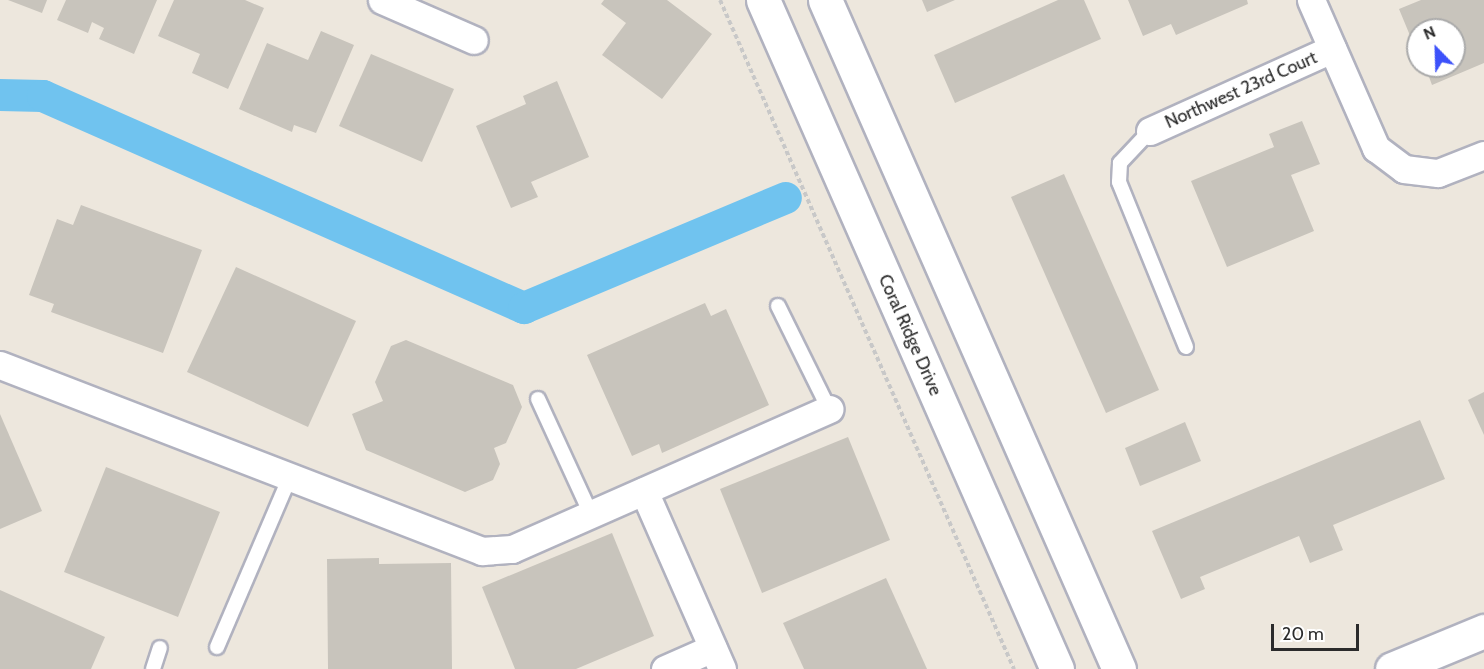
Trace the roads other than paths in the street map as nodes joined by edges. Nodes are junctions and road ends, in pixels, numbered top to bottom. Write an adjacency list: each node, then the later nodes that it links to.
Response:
1 (382, 0): 5 (street)
2 (764, 0): 23 (main road, Coral Ridge Drive)
3 (825, 0): 24 (main road)
4 (1311, 0): 6 (street)
5 (474, 40)
6 (1332, 49): 7 (street, Northwest 23rd Court); 8 (street)
7 (1150, 131): 10 (lane)
8 (1484, 155)
9 (778, 306): 13 (lane)
10 (1186, 348)
11 (0, 365): 14 (street)
12 (538, 399): 16 (lane)
13 (829, 409): 15 (street)
14 (290, 477): 16 (street); 18 (lane)
15 (644, 490): 16 (street); 20 (street)
16 (591, 514)
17 (1484, 630): 25 (main road)
18 (217, 647)
19 (160, 648): 21 (lane)
20 (718, 659): 22 (street)
21 (153, 669)
22 (665, 669)
23 (1058, 669)
24 (1119, 669)
25 (1392, 669)

